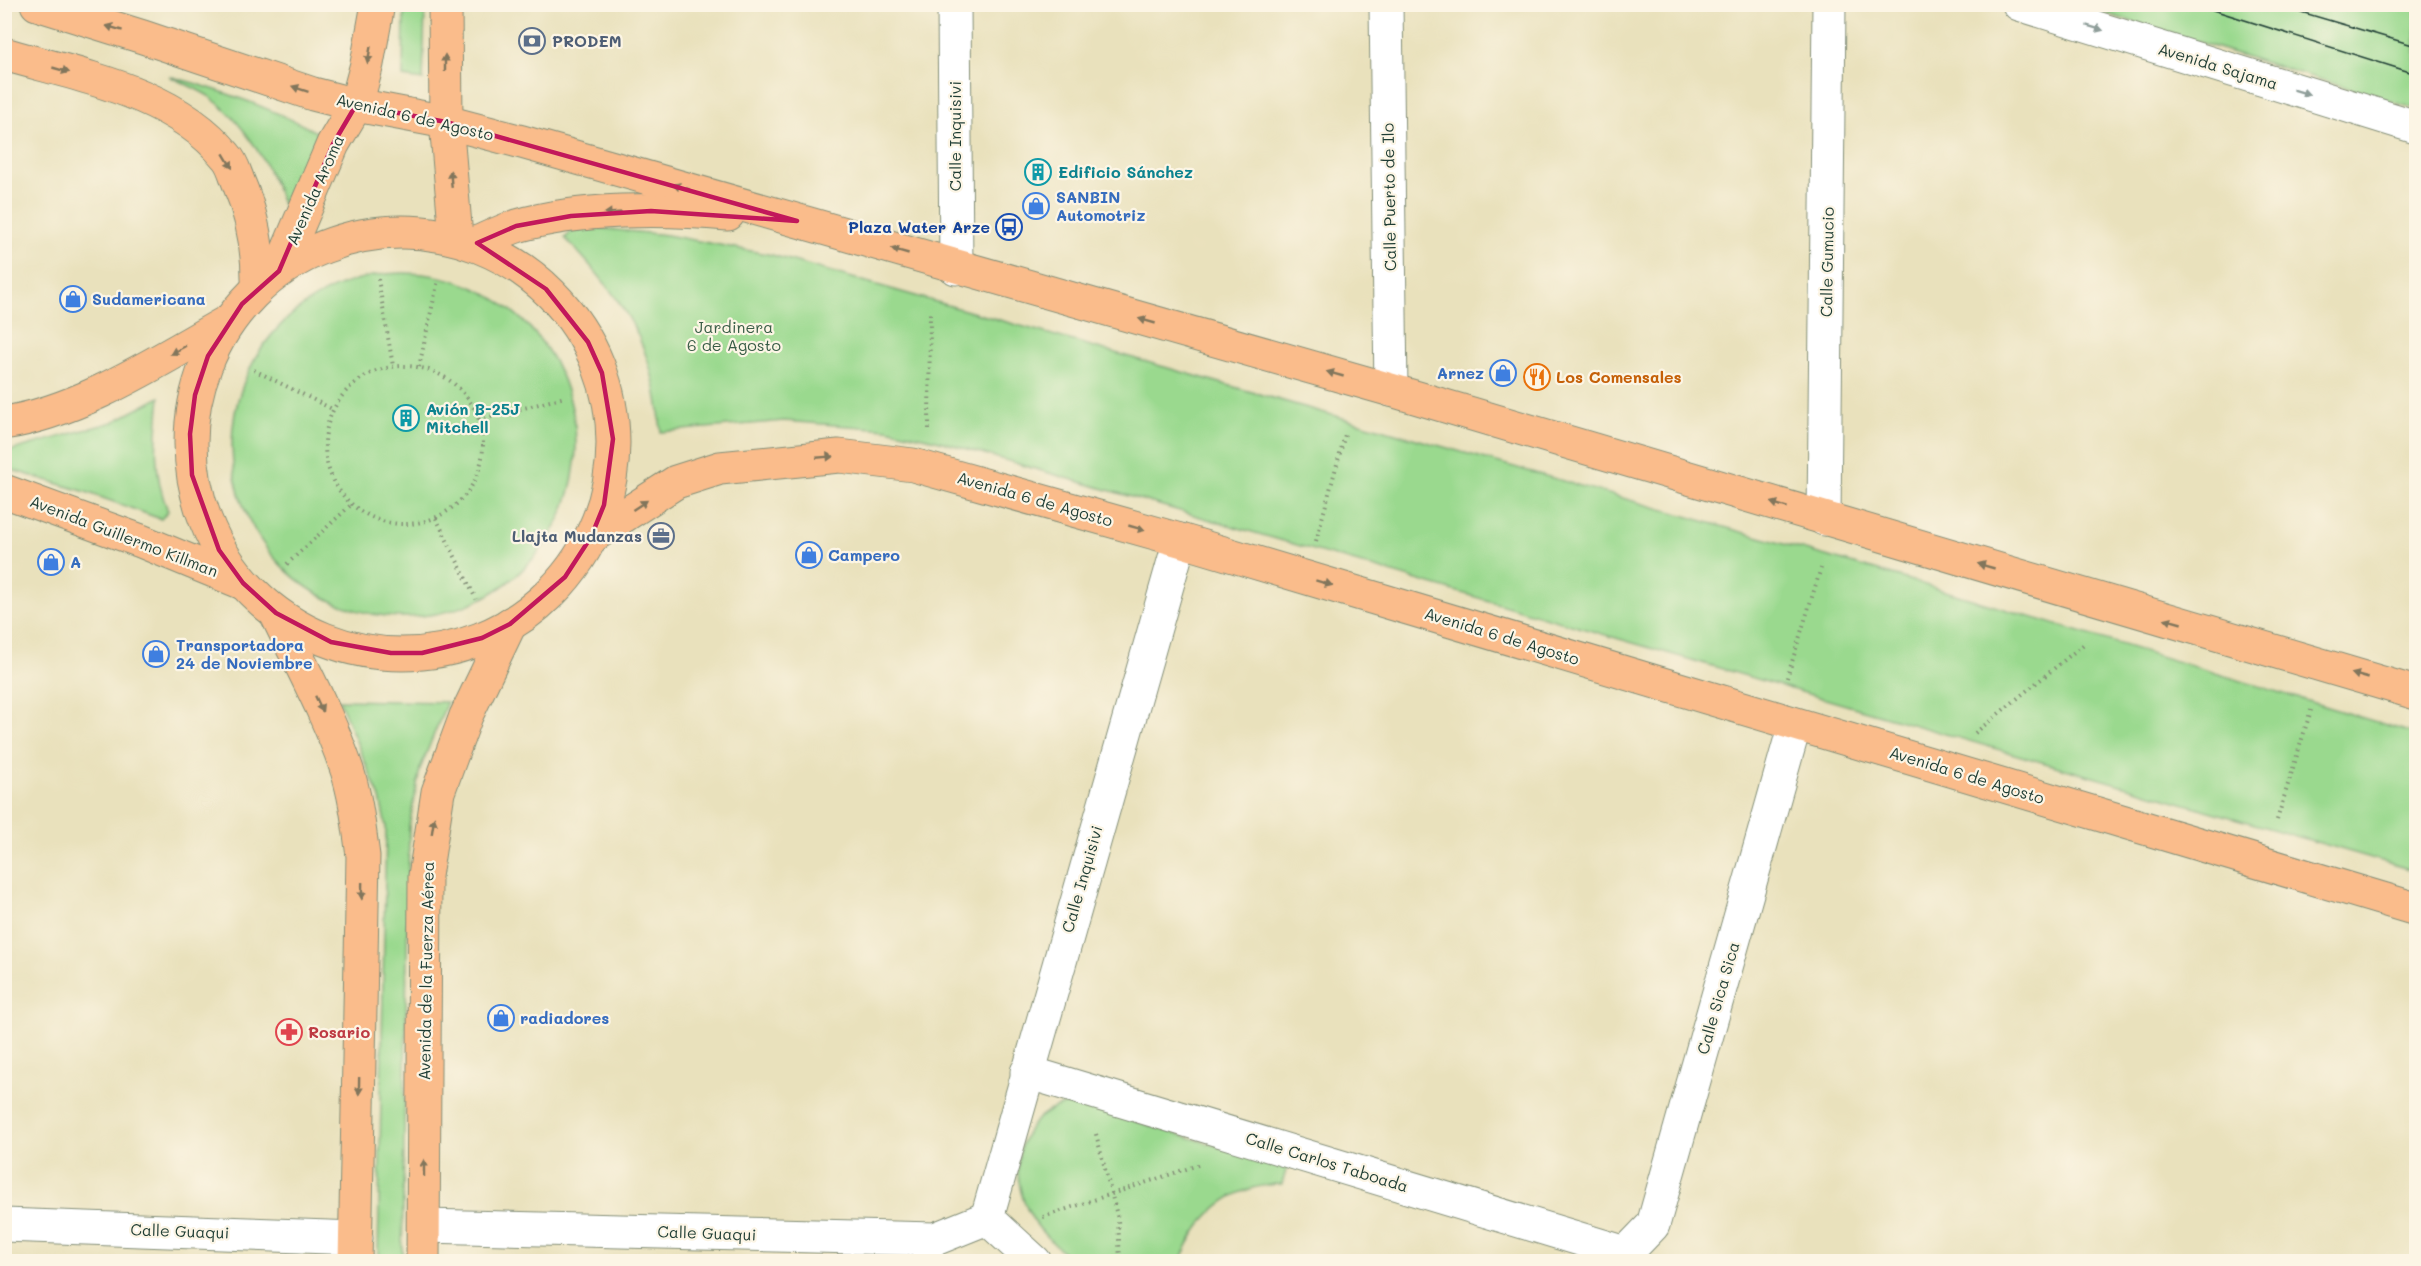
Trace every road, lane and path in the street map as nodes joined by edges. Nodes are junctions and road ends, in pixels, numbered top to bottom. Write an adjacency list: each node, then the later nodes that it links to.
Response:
1 (37, 4): 9 (main road, Avenida 6 de Agosto, one-way to 1)
2 (378, 4): 9 (main road, Avenida Aroma, one-way to 9)
3 (445, 4): 10 (main road, one-way to 3)
4 (954, 4): 14 (street, Calle Inquisivi)
5 (1386, 4): 23 (street, Calle Puerto de Ilo)
6 (1829, 4): 33 (street, Calle Gumucio)
7 (2019, 4): 11 (street, Avenida Sajama, one-way to 11)
8 (4, 54): 15 (main road, one-way to 15)
9 (356, 105): 10 (main road, Avenida 6 de Agosto); 15 (main road, Avenida Aroma)
10 (446, 122): 12 (main road, Avenida 6 de Agosto, one-way to 10); 13 (main road, one-way to 10)
11 (2416, 128)
12 (797, 221): 13 (main road, Avenida 6 de Agosto, one-way to 13); 14 (main road, Avenida 6 de Agosto, one-way to 12)
13 (465, 241): 15 (main road); 34 (main road)
14 (956, 268): 23 (main road, Avenida 6 de Agosto, one-way to 14)
15 (269, 279): 19 (main road)
16 (378, 279): 20 (path)
17 (438, 280): 21 (path)
18 (930, 311): 28 (path)
19 (229, 321): 27 (main road, one-way to 27); 39 (main road)
20 (393, 366): 21 (path); 25 (path)
21 (419, 367): 26 (path)
22 (254, 370): 25 (path)
23 (1391, 390): 33 (main road, Avenida 6 de Agosto, one-way to 23)
24 (565, 397): 26 (path)
25 (332, 409): 31 (path)
26 (479, 420): 32 (path)
27 (4, 423)
28 (929, 430)
29 (1346, 431): 36 (path)
30 (4, 490): 39 (main road, Avenida Guillermo Killman)
31 (351, 505): 32 (path); 37 (path)
32 (436, 518): 40 (path)
33 (1824, 519): 45 (main road, Avenida 6 de Agosto, one-way to 33)
34 (591, 537): 35 (main road, Avenida 6 de Agosto, one-way to 35); 42 (main road)
35 (1180, 540): 47 (main road, Avenida 6 de Agosto, one-way to 47); 51 (street, Calle Inquisivi)
36 (1316, 542)
37 (287, 564)
38 (1821, 568): 44 (path)
39 (243, 583): 41 (main road)
40 (476, 599)
41 (276, 613): 42 (main road); 59 (main road, one-way to 59)
42 (510, 624): 58 (main road, Avenida de la Fuerza Aérea, one-way to 42)
43 (2084, 644): 48 (path)
44 (1786, 678)
45 (2416, 693)
46 (2311, 710): 49 (path)
47 (1795, 724): 50 (main road, Avenida 6 de Agosto); 60 (street, Calle Sica Sica)
48 (1975, 733)
49 (2277, 820)
50 (2416, 909)
51 (1027, 1072): 55 (street, Calle Inquisivi); 60 (street, Calle Carlos Taboada)
52 (1095, 1131): 54 (path)
53 (1204, 1164): 54 (path)
54 (1112, 1195): 56 (path); 63 (path)
55 (987, 1218): 58 (street, Calle Guaqui); 62 (street)
56 (1039, 1218)
57 (4, 1225): 59 (street, Calle Guaqui)
58 (424, 1226): 61 (main road, Avenida de la Fuerza Aérea)
59 (355, 1250)
60 (1625, 1257)
61 (423, 1262)
62 (1035, 1262)
63 (1120, 1262)

